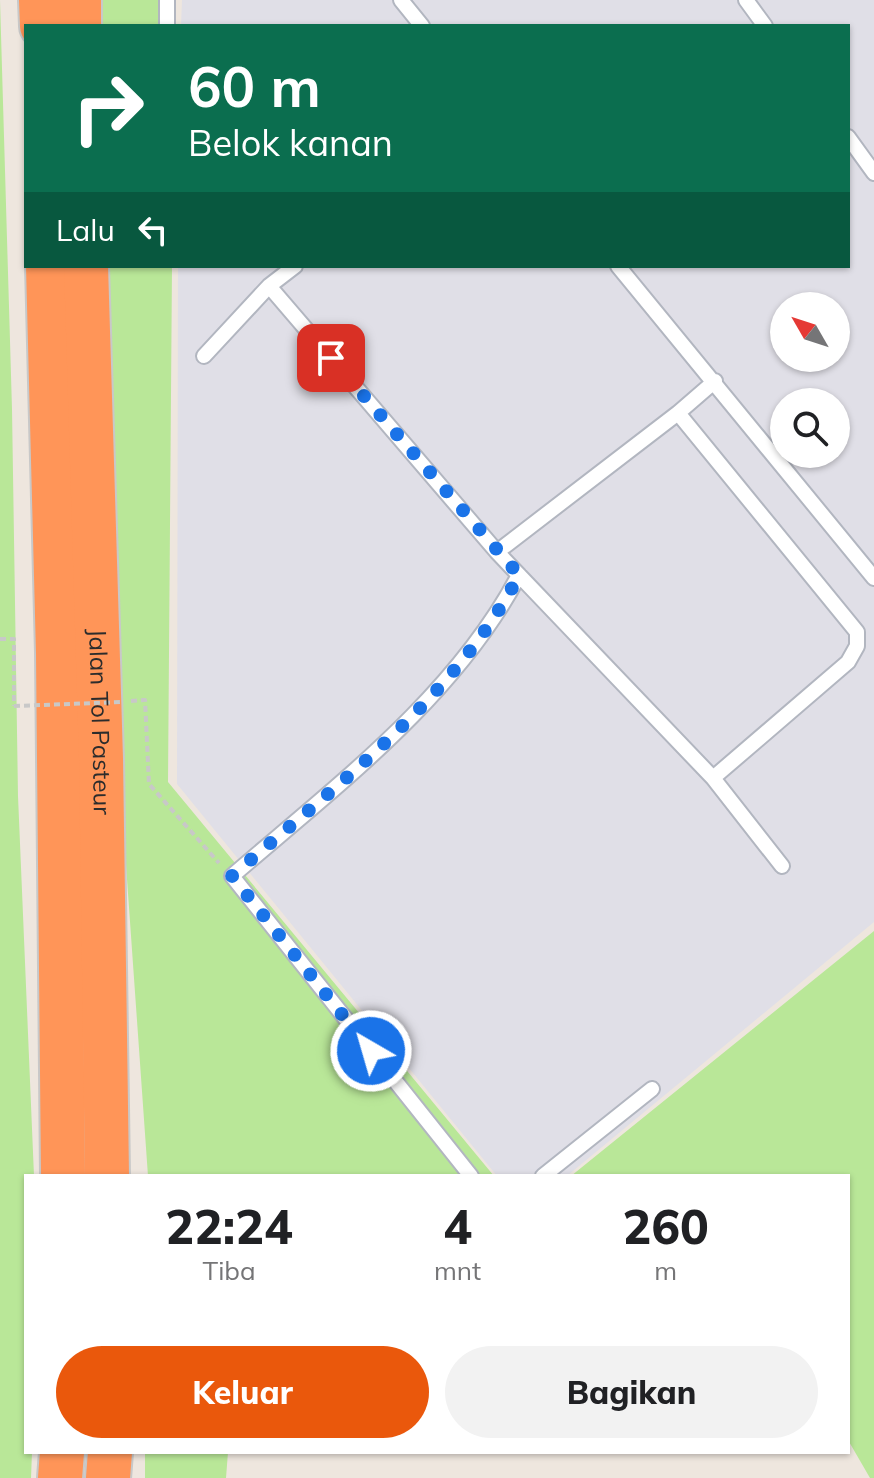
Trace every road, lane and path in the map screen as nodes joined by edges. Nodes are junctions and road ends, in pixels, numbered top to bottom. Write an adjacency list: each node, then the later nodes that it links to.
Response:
1 (41, 0): 6 (highway)
2 (79, 0): 7 (highway)
3 (167, 0): 8 (lane)
4 (401, 0): 9 (lane)
5 (746, 0): 10 (lane)
6 (42, 24)
7 (79, 24)
8 (167, 24)
9 (420, 24)
10 (764, 24)
11 (850, 140): 12 (lane)
12 (874, 173)
13 (48, 268): 32 (highway, Jalan Tol Pasteur)
14 (86, 268): 30 (highway, Jalan Tol Pasteur)
15 (292, 268): 17 (lane)
16 (620, 268): 19 (lane)
17 (269, 286): 18 (lane); 21 (lane)
18 (204, 356)
19 (715, 381): 20 (lane); 23 (lane)
20 (678, 413): 21 (lane); 27 (lane)
21 (497, 552): 22 (lane)
22 (519, 575): 27 (lane); 29 (lane)
23 (874, 578)
24 (0, 639): 26 (path, bridge)
25 (145, 700): 29 (path)
26 (123, 702)
27 (713, 778): 28 (lane)
28 (782, 866)
29 (232, 876): 35 (lane)
30 (102, 912): 33 (highway, Jalan Tol Pasteur); 34 (highway)
31 (652, 1089): 36 (lane)
32 (63, 1174)
33 (107, 1174)
34 (131, 1174)
35 (469, 1174)
36 (546, 1174)
37 (62, 1454): 40 (highway)
38 (110, 1454): 41 (highway)
39 (131, 1454): 42 (highway)
40 (60, 1478)
41 (108, 1478)
42 (131, 1478)

